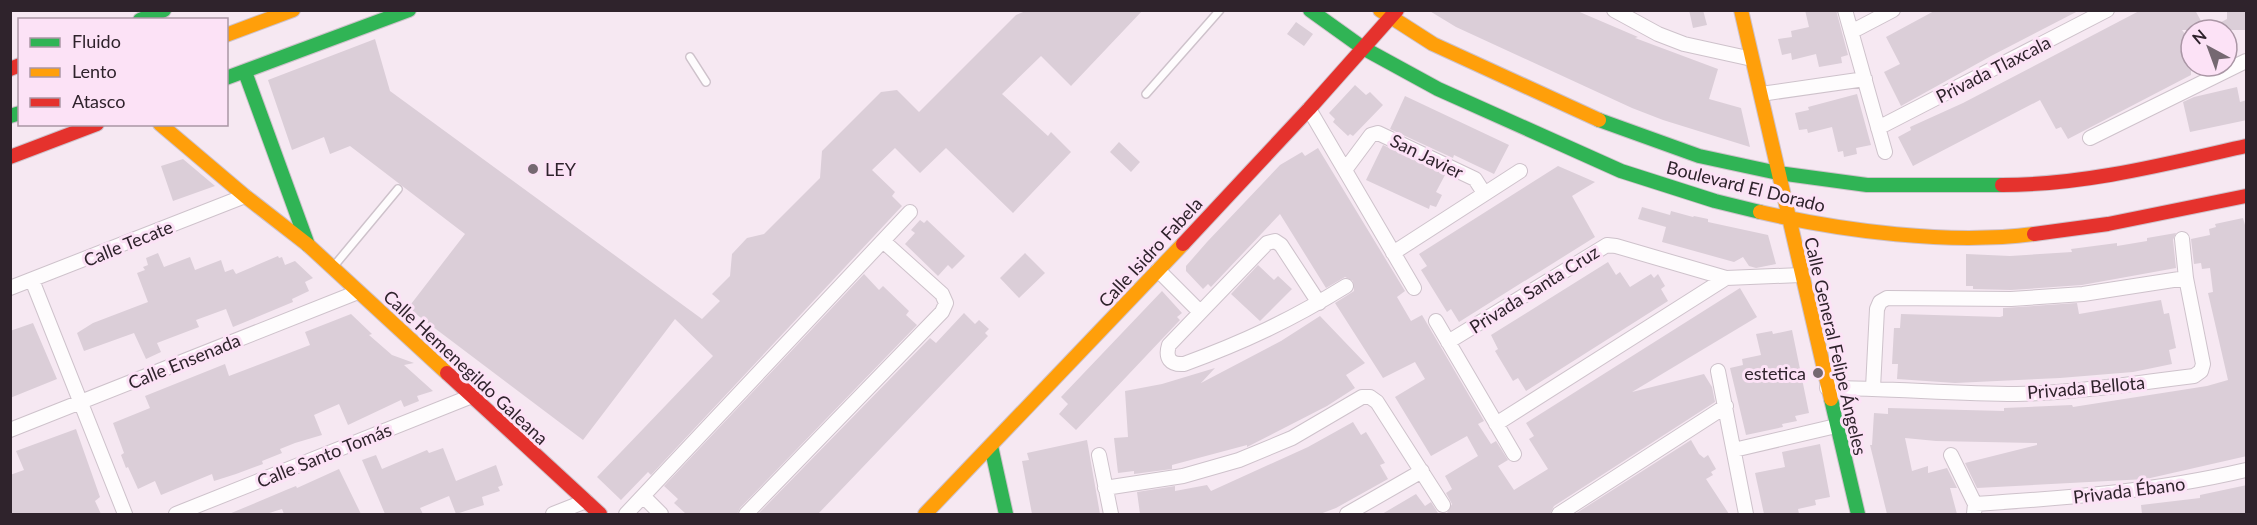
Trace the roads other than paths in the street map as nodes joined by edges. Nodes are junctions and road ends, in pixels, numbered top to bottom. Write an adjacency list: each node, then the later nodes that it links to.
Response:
1 (164, 10): 13 (main road)
2 (293, 10): 15 (main road)
3 (409, 10): 20 (main road)
4 (1220, 10): 24 (lane)
5 (1310, 10): 16 (main road, Boulevard El Dorado)
6 (1614, 10): 12 (street)
7 (1741, 10): 18 (main road, Calle General Felipe Ángeles)
8 (1845, 10): 14 (street)
9 (1893, 10): 14 (street)
10 (2107, 10): 29 (street, Privada Tlaxcala)
11 (1389, 13): 16 (main road, Calle Isidro Fabela); 36 (main road, Boulevard El Dorado)
12 (1632, 15): 18 (street)
13 (145, 18)
14 (1851, 32): 22 (street)
15 (228, 34)
16 (1363, 48): 26 (main road, Calle Isidro Fabela); 42 (main road, Boulevard El Dorado)
17 (690, 57): 23 (lane)
18 (1752, 59): 25 (main road, Calle General Felipe Ángeles)
19 (2247, 61): 30 (street)
20 (245, 72): 21 (main road); 45 (main road, Calle Hemenegildo Galeana)
21 (228, 77)
22 (1864, 79): 25 (street); 29 (street)
23 (706, 82)
24 (1146, 94)
25 (1761, 94): 36 (main road, Calle General Felipe Ángeles)
26 (1309, 109): 34 (street); 48 (main road, Calle Isidro Fabela)
27 (92, 126): 33 (main road)
28 (162, 126): 39 (main road, Calle Hemenegildo Galeana)
29 (1878, 128): 32 (street)
30 (2091, 138)
31 (2247, 146): 36 (main road, Boulevard El Dorado)
32 (1884, 152)
33 (10, 157)
34 (1345, 170): 38 (street, San Javier); 46 (street)
35 (1520, 171): 38 (street, San Javier)
36 (1778, 173): 42 (main road, Calle General Felipe Ángeles)
37 (398, 189): 47 (lane)
38 (1484, 194): 46 (street, San Javier)
39 (245, 196): 45 (main road, Calle Hemenegildo Galeana); 52 (street, Calle Tecate)
40 (2247, 196): 42 (main road, Boulevard El Dorado)
41 (910, 212): 44 (street)
42 (1788, 218): 49 (main road, Calle General Felipe Ángeles)
43 (2182, 239): 51 (street, Privada Bellota)
44 (883, 241): 78 (street); 89 (street)
45 (308, 245): 47 (main road, Calle Hemenegildo Galeana)
46 (1393, 253): 55 (street)
47 (333, 268): 56 (main road, Calle Hemenegildo Galeana)
48 (1158, 270): 58 (street); 70 (main road, Calle Isidro Fabela)
49 (1801, 275): 50 (street, Privada Santa Cruz); 62 (main road, Calle General Felipe Ángeles)
50 (1726, 278): 60 (street, Privada Santa Cruz); 67 (street)
51 (2187, 278): 63 (street); 63 (street, Privada Bellota)
52 (32, 280): 54 (street, Calle Tecate); 65 (street)
53 (1346, 286): 57 (street)
54 (10, 288)
55 (1414, 288)
56 (358, 292): 64 (main road, Calle Hemenegildo Galeana); 65 (street, Calle Ensenada)
57 (1319, 303): 58 (street); 58 (street)
58 (1200, 312)
59 (1436, 321): 60 (street, Privada Santa Cruz)
60 (1448, 342): 67 (street, Privada Santa Cruz)
61 (1718, 371): 66 (street)
62 (1827, 388): 63 (street, Privada Bellota); 68 (main road, Calle General Felipe Ángeles)
63 (1873, 388)
64 (472, 396): 79 (main road, Calle Hemenegildo Galeana); 84 (street, Calle Santo Tomás)
65 (81, 402): 69 (street, Calle Ensenada); 83 (street)
66 (1726, 406): 71 (street); 94 (street)
67 (1496, 424): 72 (street, Privada Santa Cruz)
68 (1836, 426): 71 (street); 95 (main road, Calle General Felipe Ángeles)
69 (10, 430)
70 (991, 446): 90 (main road, Calle Isidro Fabela); 91 (main road)
71 (1734, 450): 82 (street)
72 (1514, 454)
73 (1099, 455): 77 (street)
74 (1951, 455): 81 (street, Privada Ébano)
75 (2247, 470): 81 (street, Privada Ébano)
76 (1422, 471): 77 (street); 80 (street); 93 (street)
77 (1106, 488): 92 (street)
78 (644, 497): 87 (street); 88 (street)
79 (586, 501): 85 (street); 86 (main road, Calle Hemenegildo Galeana)
80 (1443, 505)
81 (1974, 509)
82 (1742, 513)
83 (125, 514)
84 (176, 514)
85 (553, 514)
86 (600, 514)
87 (626, 514)
88 (661, 514)
89 (746, 514)
90 (925, 514)
91 (1006, 514)
92 (1111, 514)
93 (1347, 514)
94 (1559, 514)
95 (1858, 514)

